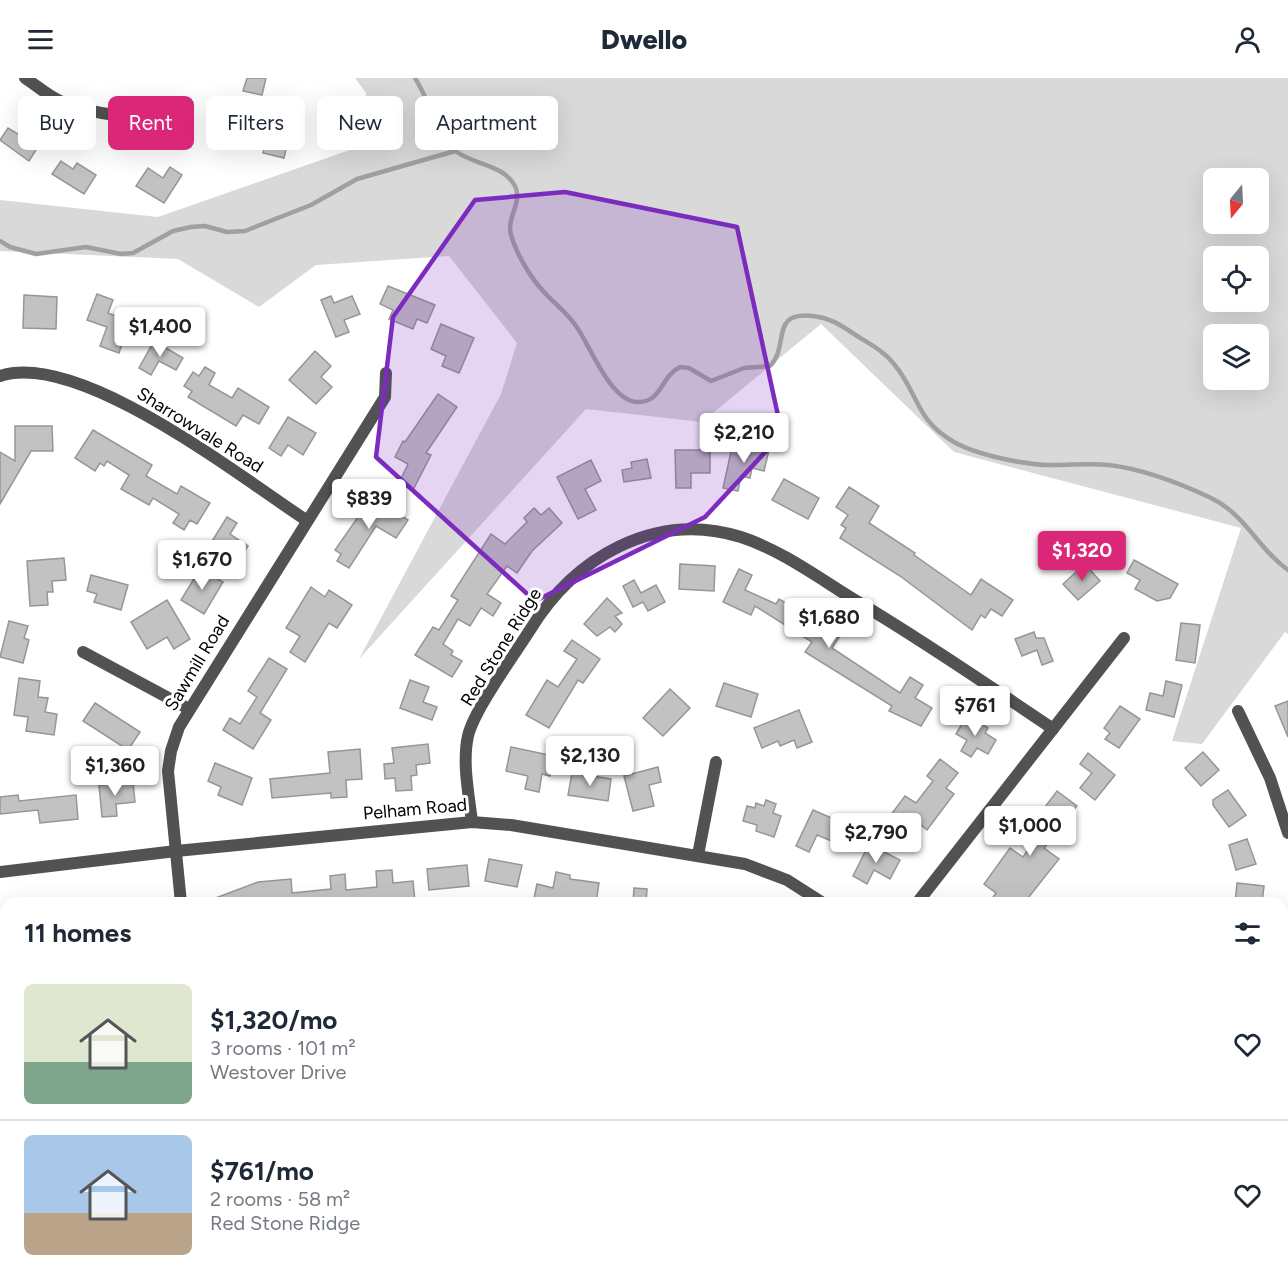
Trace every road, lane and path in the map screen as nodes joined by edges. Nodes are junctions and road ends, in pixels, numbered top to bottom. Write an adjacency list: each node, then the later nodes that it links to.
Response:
1 (25, 78): 2 (street)
2 (108, 114)
3 (386, 373): 5 (street, Sawmill Road)
4 (0, 376): 5 (street, Sharrowvale Road)
5 (306, 520): 8 (street, Sawmill Road)
6 (1124, 638): 10 (street)
7 (83, 652): 8 (street)
8 (189, 709): 14 (street, Sawmill Road)
9 (1238, 711): 13 (street)
10 (1053, 729): 12 (street, Red Stone Ridge); 19 (street)
11 (716, 762): 15 (street)
12 (472, 822): 14 (street, Pelham Road); 15 (street, Pelham Road)
13 (1288, 833)
14 (176, 851): 16 (street, Pelham Road); 17 (street, Sawmill Road)
15 (698, 855): 18 (street, Pelham Road)
16 (0, 872)
17 (180, 897)
18 (814, 897)
19 (922, 897)

